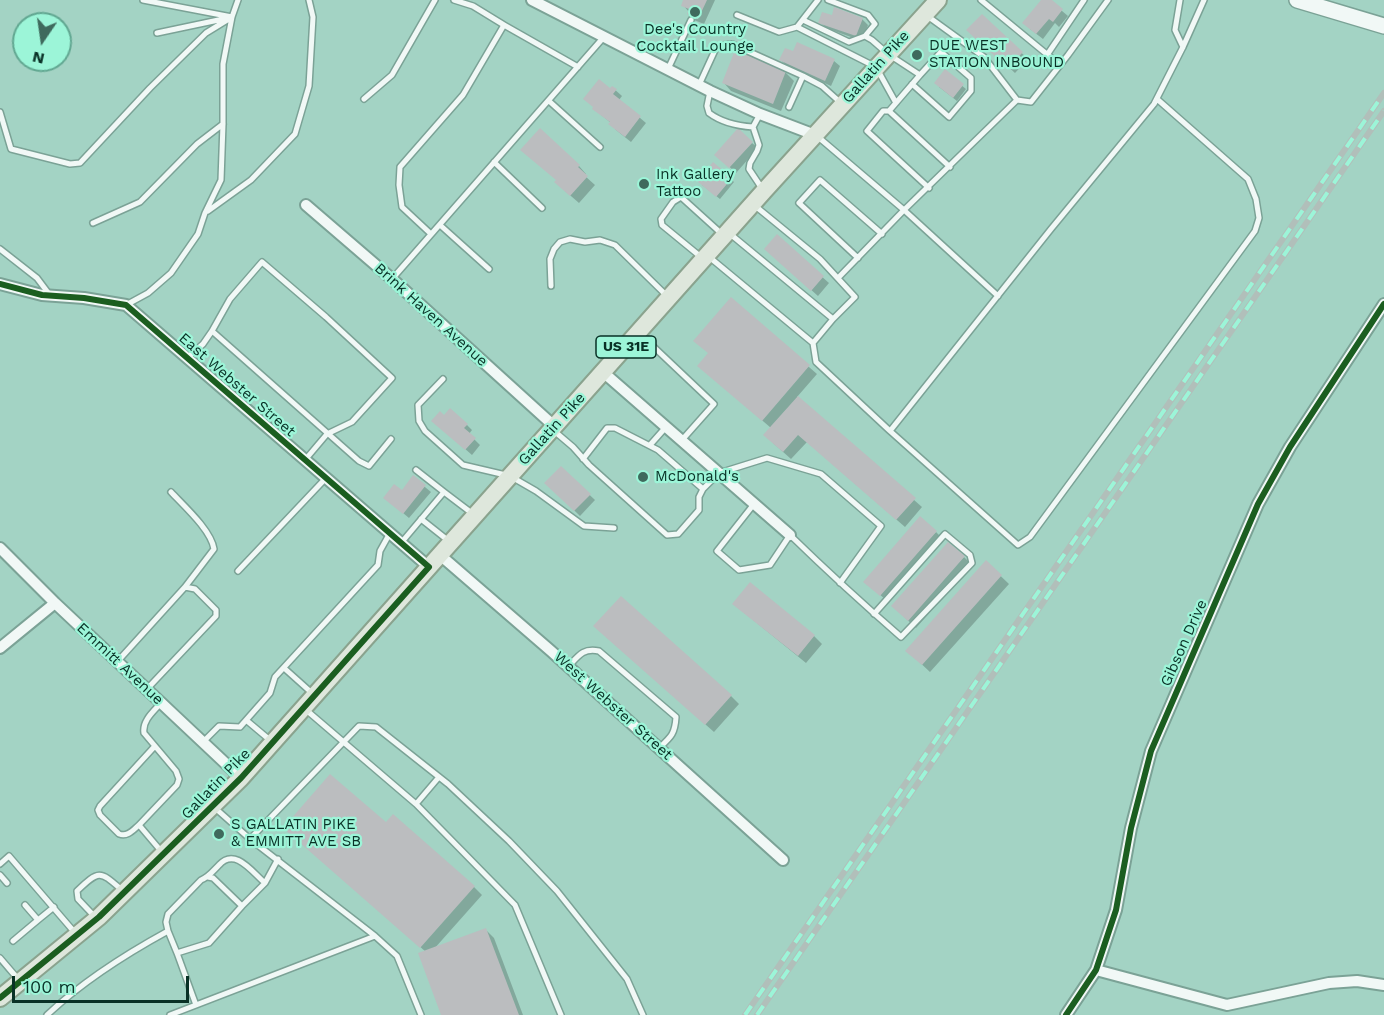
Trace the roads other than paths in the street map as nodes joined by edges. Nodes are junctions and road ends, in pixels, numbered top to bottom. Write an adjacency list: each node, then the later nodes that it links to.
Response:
1 (143, 0): 18 (lane)
2 (238, 0): 18 (lane)
3 (309, 0): 60 (lane)
4 (435, 0): 39 (lane)
5 (454, 0): 21 (lane)
6 (532, 0): 25 (street)
7 (818, 0): 20 (lane)
8 (828, 0): 26 (lane)
9 (938, 0): 17 (main road, Gallatin Pike / US 31E)
10 (1084, 0): 29 (lane)
11 (1108, 0): 30 (lane)
12 (1179, 0): 27 (lane)
13 (1204, 0): 27 (lane)
14 (1298, 0): 22 (main road)
15 (985, 1): 29 (lane)
16 (737, 15): 23 (lane)
17 (924, 15): 28 (main road, Gallatin Pike / US 31E); 41 (lane)
18 (232, 17): 24 (lane); 47 (lane); 49 (lane)
19 (691, 20): 33 (lane)
20 (803, 20): 23 (lane); 26 (lane)
21 (504, 25): 31 (lane); 63 (lane)
22 (1384, 26)
23 (797, 27): 32 (lane)
24 (157, 33)
25 (604, 36): 31 (lane); 33 (street)
26 (865, 36): 28 (lane)
27 (1183, 47): 40 (lane)
28 (888, 54): 32 (main road, Gallatin Pike / US 31E); 34 (lane)
29 (1047, 55): 30 (lane)
30 (1060, 65): 41 (lane)
31 (578, 67): 42 (lane)
32 (876, 67): 43 (lane); 44 (main road, Gallatin Pike / US 31E)
33 (668, 69): 37 (street)
34 (920, 75): 36 (lane); 36 (lane)
35 (803, 76): 37 (lane); 44 (lane); 45 (lane)
36 (912, 84): 43 (lane)
37 (699, 85): 38 (street)
38 (710, 91): 48 (street); 50 (lane)
39 (364, 99)
40 (1157, 99): 75 (lane); 88 (lane)
41 (1017, 100): 54 (lane)
42 (549, 101): 52 (lane); 53 (lane)
43 (896, 103): 46 (lane)
44 (842, 104): 51 (main road, Gallatin Pike / US 31E)
45 (789, 107)
46 (889, 111): 54 (lane); 55 (lane)
47 (0, 112)
48 (760, 114): 50 (lane); 51 (street)
49 (224, 124): 60 (lane); 61 (lane)
50 (753, 127): 56 (lane)
51 (815, 135): 56 (main road, Gallatin Pike / US 31E); 59 (lane)
52 (600, 147)
53 (494, 162): 58 (lane); 62 (lane)
54 (950, 166): 55 (lane)
55 (929, 188): 59 (lane)
56 (758, 198): 64 (main road, Gallatin Pike / US 31E); 70 (lane)
57 (306, 205): 71 (street, Brink Haven Avenue)
58 (542, 208)
59 (904, 210): 65 (lane); 75 (lane)
60 (205, 213): 78 (lane)
61 (93, 223)
62 (440, 225): 63 (lane); 69 (lane)
63 (431, 234): 71 (lane)
64 (726, 234): 67 (main road, Gallatin Pike / US 31E); 67 (lane); 79 (lane)
65 (882, 234): 68 (lane); 68 (lane)
66 (0, 249): 74 (lane)
67 (705, 257): 76 (main road, Gallatin Pike / US 31E); 82 (lane)
68 (858, 258): 70 (lane)
69 (489, 269)
70 (838, 278): 79 (lane)
71 (392, 279): 87 (street, Brink Haven Avenue)
72 (0, 284): 74 (street)
73 (551, 286): 76 (lane)
74 (50, 295): 78 (street)
75 (998, 296): 88 (lane)
76 (669, 298): 81 (main road, Gallatin Pike / US 31E)
77 (1384, 304): 155 (street, Gibson Drive)
78 (126, 305): 83 (street, East Webster Street)
79 (833, 319): 82 (lane)
80 (212, 331): 83 (lane); 89 (lane); 89 (lane)
81 (638, 332): 84 (main road, Gallatin Pike / US 31E); 91 (lane)
82 (813, 343): 88 (lane)
83 (187, 358): 94 (street, East Webster Street)
84 (603, 372): 86 (street); 87 (main road, Gallatin Pike / US 31E)
85 (443, 379): 97 (lane)
86 (666, 427): 91 (street); 92 (lane)
87 (553, 428): 93 (lane); 97 (main road, Gallatin Pike / US 31E)
88 (890, 431)
89 (327, 434): 90 (lane); 94 (lane)
90 (391, 439)
91 (682, 440): 96 (street)
92 (650, 445): 93 (lane); 99 (lane)
93 (583, 459): 99 (lane)
94 (305, 460): 98 (street, East Webster Street)
95 (416, 470): 101 (lane)
96 (719, 473): 99 (lane); 102 (street); 112 (lane)
97 (510, 476): 103 (main road, Gallatin Pike / US 31E); 105 (lane)
98 (326, 478): 106 (street, East Webster Street); 111 (lane)
99 (703, 489)
100 (171, 492): 113 (lane)
101 (444, 492): 103 (lane); 104 (lane)
102 (754, 504): 107 (street); 107 (lane)
103 (475, 516): 110 (main road, Gallatin Pike / US 31E)
104 (421, 519): 108 (lane); 110 (lane)
105 (614, 528)
106 (390, 533): 108 (street, East Webster Street); 119 (lane)
107 (790, 535): 112 (lane)
108 (401, 543): 110 (street, East Webster Street)
109 (0, 548): 114 (street, Emmitt Avenue)
110 (440, 555): 118 (street, West Webster Street); 121 (main road, Gallatin Pike / US 31E)
111 (238, 571)
112 (840, 583): 115 (lane)
113 (185, 587): 117 (lane); 120 (lane)
114 (55, 603): 116 (street); 117 (street, Emmitt Avenue)
115 (874, 614): 115 (lane)
116 (0, 648)
117 (117, 662): 120 (street, Emmitt Avenue)
118 (568, 667): 128 (street, West Webster Street); 128 (lane)
119 (284, 668): 121 (lane); 123 (lane)
120 (146, 689): 122 (street, Emmitt Avenue)
121 (309, 701): 125 (main road, Gallatin Pike / US 31E); 126 (lane)
122 (161, 703): 124 (street, Emmitt Avenue); 127 (lane)
123 (246, 720): 124 (lane); 125 (lane)
124 (203, 742): 130 (street, Emmitt Avenue)
125 (273, 742): 130 (main road, Gallatin Pike / US 31E)
126 (344, 742): 129 (lane); 131 (lane); 134 (lane)
127 (154, 746): 133 (lane); 133 (lane)
128 (659, 748): 137 (street, West Webster Street)
129 (439, 777): 131 (lane); 165 (lane)
130 (241, 778): 132 (main road, Gallatin Pike / US 31E)
131 (416, 804): 164 (lane)
132 (212, 806): 134 (lane); 135 (main road, Gallatin Pike / US 31E)
133 (139, 825): 135 (lane)
134 (250, 839): 136 (lane)
135 (164, 854): 143 (main road, Gallatin Pike / US 31E)
136 (278, 859): 142 (lane); 151 (lane)
137 (783, 860)
138 (0, 864): 146 (lane)
139 (0, 875): 141 (lane)
140 (208, 877): 142 (lane); 145 (lane); 149 (lane)
141 (7, 883)
142 (265, 883): 145 (lane)
143 (125, 892): 148 (main road, Gallatin Pike / US 31E); 148 (lane)
144 (25, 905): 147 (lane)
145 (242, 906): 153 (lane)
146 (54, 907): 147 (lane); 150 (lane)
147 (38, 920): 152 (lane)
148 (97, 920): 150 (main road, Gallatin Pike / US 31E)
149 (168, 931): 153 (lane); 161 (lane)
150 (78, 935): 156 (main road, Gallatin Pike / US 31E)
151 (375, 936): 159 (lane); 163 (lane)
152 (13, 941)
153 (177, 952): 159 (lane)
154 (0, 958): 156 (lane)
155 (1096, 970): 160 (street); 166 (street, Gibson Drive)
156 (20, 982): 158 (main road, Gallatin Pike / US 31E)
157 (1384, 985): 160 (street)
158 (0, 998)
159 (196, 1005): 162 (lane)
160 (1227, 1010)
161 (47, 1015)
162 (170, 1015)
163 (421, 1015)
164 (561, 1015)
165 (643, 1015)
166 (1065, 1015)

